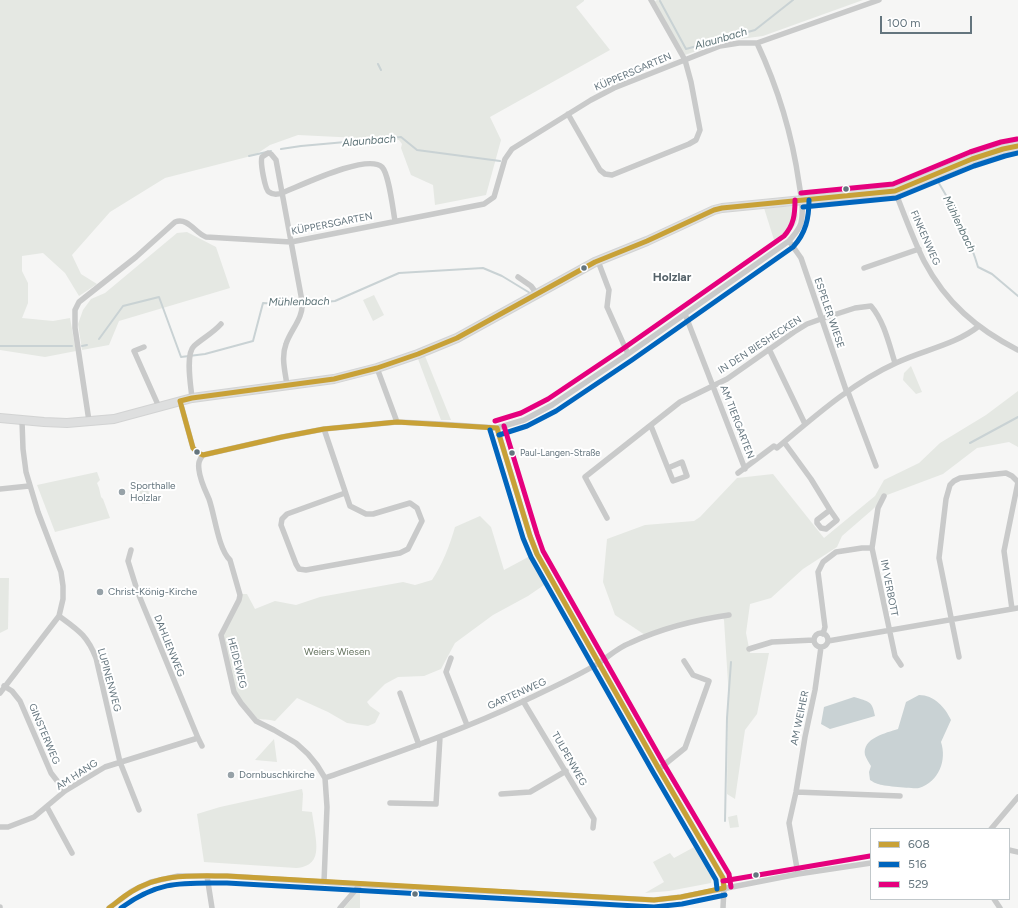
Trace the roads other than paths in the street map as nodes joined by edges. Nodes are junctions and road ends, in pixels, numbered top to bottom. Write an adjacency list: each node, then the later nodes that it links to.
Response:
1 (651, 0): 4 (street)
2 (879, 0): 3 (street, KÜPPERSGARTEN)
3 (757, 42): 4 (street, KÜPPERSGARTEN); 9 (street)
4 (684, 60): 5 (street, KÜPPERSGARTEN); 5 (street)
5 (568, 114): 10 (street, KÜPPERSGARTEN)
6 (1018, 146): 7 (main road)
7 (894, 191): 9 (main road); 13 (street, FINKENWEG)
8 (282, 193): 8 (street); 10 (street); 12 (street)
9 (802, 200): 11 (street); 14 (main road)
10 (395, 221): 12 (street, KÜPPERSGARTEN)
11 (789, 241): 18 (street); 19 (street, ESPELER WIESE)
12 (292, 242): 28 (street); 36 (street, KÜPPERSGARTEN)
13 (919, 249): 15 (street); 21 (street, FINKENWEG)
14 (598, 261): 17 (main road); 25 (street)
15 (864, 268)
16 (518, 277): 17 (street)
17 (537, 294): 27 (main road)
18 (685, 314): 25 (street); 29 (street, AM TIERGARTEN)
19 (821, 319): 23 (street, IN DEN BIESHECKEN); 26 (street, IN DEN BIESHECKEN); 30 (street, ESPELER WIESE)
20 (221, 324): 31 (street)
21 (979, 326): 24 (street, FINKENWEG); 26 (street)
22 (144, 347): 33 (street)
23 (769, 349): 29 (street, IN DEN BIESHECKEN); 38 (street)
24 (1018, 350)
25 (628, 354): 40 (street)
26 (895, 363): 30 (street)
27 (377, 368): 28 (main road); 37 (street)
28 (287, 384): 31 (main road)
29 (713, 385): 39 (street, IN DEN BIESHECKEN); 46 (street, AM TIERGARTEN)
30 (848, 392): 38 (street); 44 (street, ESPELER WIESE)
31 (192, 398): 32 (main road)
32 (180, 401): 33 (main road); 43 (street)
33 (159, 407): 36 (main road)
34 (0, 418): 35 (main road)
35 (22, 420): 36 (main road); 49 (street)
36 (89, 421)
37 (397, 422): 40 (street); 41 (street)
38 (805, 424): 42 (street)
39 (651, 426): 45 (street); 54 (street, IN DEN BIESHECKEN)
40 (498, 428): 71 (street)
41 (324, 429): 43 (street); 51 (street)
42 (784, 442): 46 (street); 53 (street)
43 (202, 455): 85 (street, HEIDEWEG)
44 (876, 466)
45 (668, 468)
46 (746, 468): 47 (street, AM TIERGARTEN)
47 (738, 473)
48 (1018, 482): 58 (street); 61 (street)
49 (30, 486): 50 (street); 60 (street)
50 (0, 489)
51 (345, 493): 51 (street)
52 (884, 496): 55 (street, IM VERBOTT)
53 (830, 510)
54 (607, 518)
55 (872, 548): 62 (street, IM VERBOTT); 63 (street, IM VERBOTT)
56 (131, 550): 79 (street, DAHLIENWEG)
57 (1018, 608): 58 (street)
58 (1012, 609): 61 (street)
59 (729, 615): 71 (street, GARTENWEG)
60 (59, 616): 73 (street); 82 (street, LUPINENWEG)
61 (951, 620): 62 (street); 68 (street)
62 (889, 632): 65 (street); 72 (street, IM VERBOTT)
63 (823, 634): 64 (street); 65 (street)
64 (814, 640): 66 (street); 67 (street)
65 (828, 641): 66 (street)
66 (821, 647): 87 (street, AM WEIHER)
67 (749, 649)
68 (959, 657)
69 (451, 658): 77 (street)
70 (684, 661): 83 (street)
71 (599, 662): 76 (street, GARTENWEG); 83 (street)
72 (901, 665)
73 (4, 686): 74 (street); 86 (street, GINSTERWEG)
74 (0, 693)
75 (400, 693): 80 (street)
76 (524, 701): 77 (street, GARTENWEG); 84 (street, TULPENWEG)
77 (467, 725): 78 (street, GARTENWEG)
78 (440, 737): 80 (street, GARTENWEG); 92 (street)
79 (198, 738): 81 (street, DAHLIENWEG); 82 (street, AM HANG)
80 (419, 745): 85 (street, GARTENWEG)
81 (202, 746)
82 (120, 762): 86 (street, AM HANG); 94 (street)
83 (659, 769): 104 (street)
84 (566, 771): 88 (street); 96 (street, TULPENWEG)
85 (325, 778): 102 (street, HEIDEWEG)
86 (65, 792): 93 (street, AM HANG)
87 (796, 792): 89 (street); 100 (street, AM WEIHER)
88 (501, 794)
89 (900, 796)
90 (1018, 797): 91 (street)
91 (1015, 802): 97 (street)
92 (390, 803)
93 (47, 807): 95 (street, AM HANG); 98 (street)
94 (138, 810)
95 (0, 828)
96 (593, 828)
97 (992, 828)
98 (72, 853)
99 (870, 863): 100 (street)
100 (798, 874): 104 (street)
101 (207, 876): 102 (street); 105 (street); 106 (street)
102 (324, 882): 103 (street)
103 (360, 885): 104 (street); 107 (street)
104 (724, 888): 108 (street)
105 (109, 908)
106 (212, 908)
107 (340, 908)
108 (723, 908)

